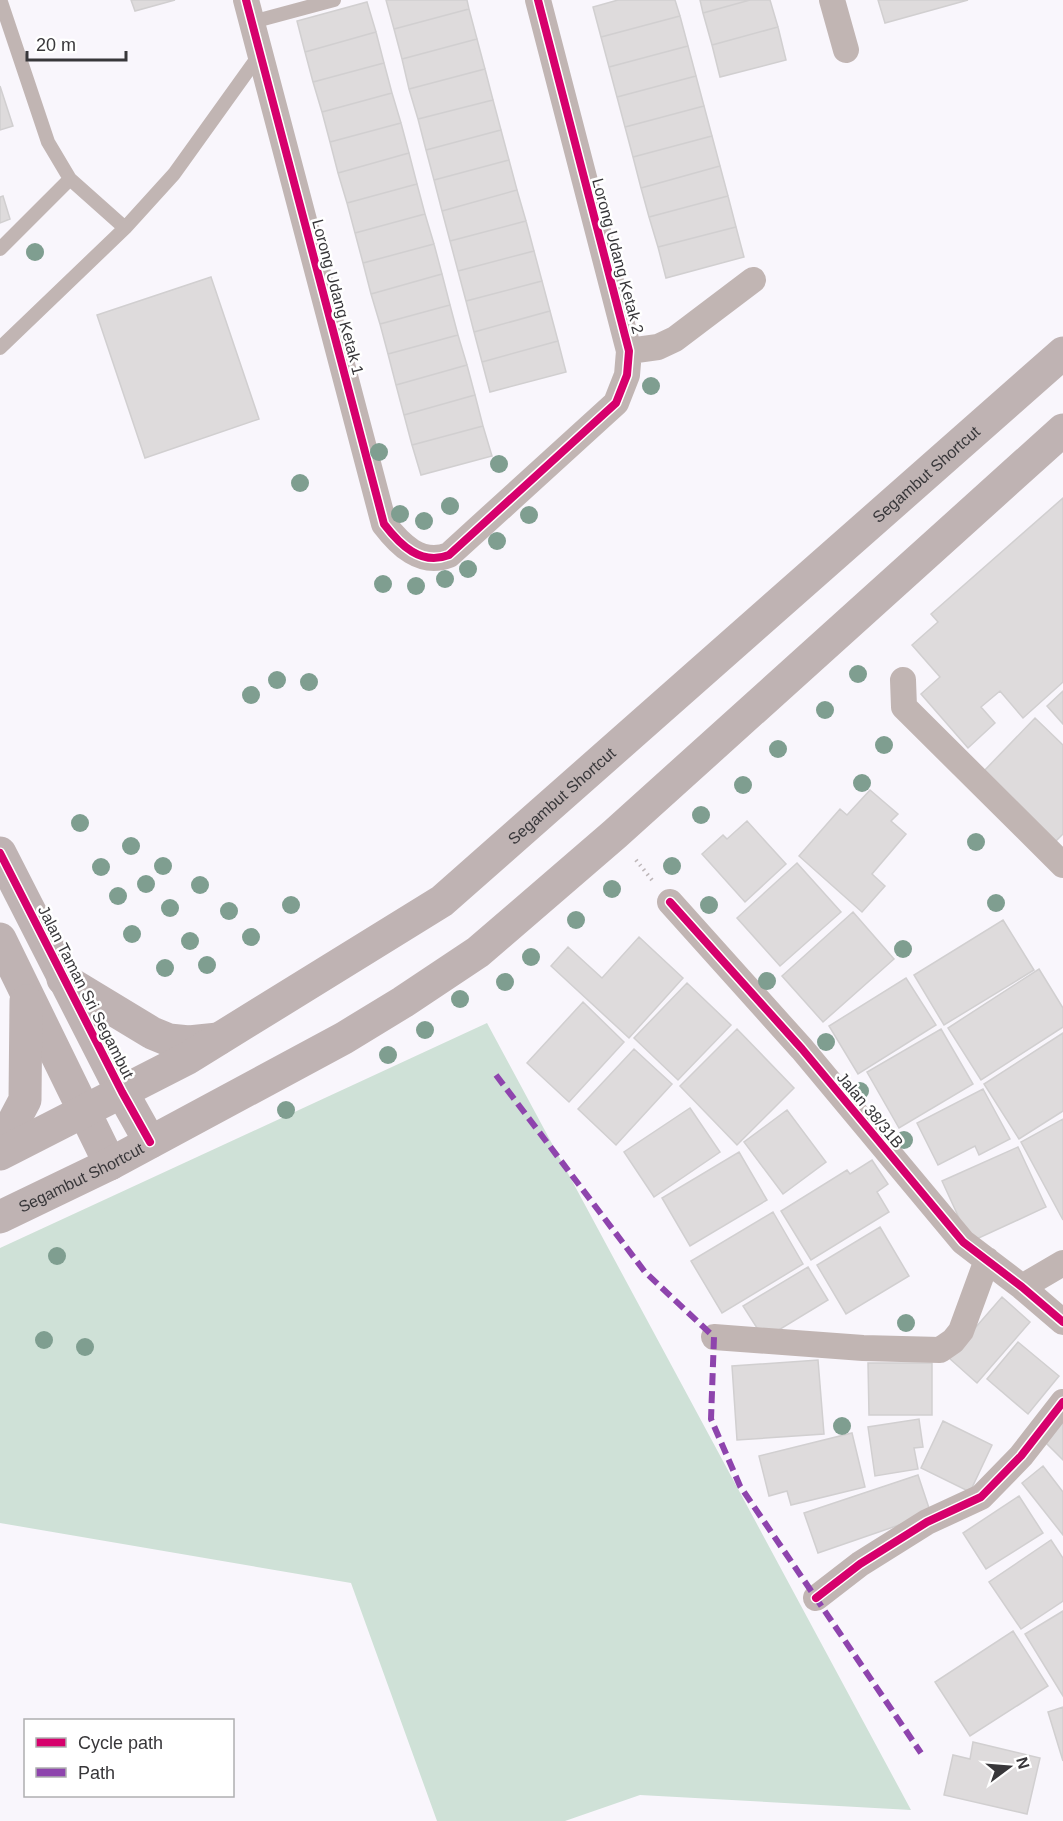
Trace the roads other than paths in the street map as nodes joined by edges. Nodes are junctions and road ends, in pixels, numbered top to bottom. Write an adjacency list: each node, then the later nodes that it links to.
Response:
1 (334, 0): 5 (lane)
2 (538, 0): 13 (street, Lorong Udang Ketak 2)
3 (832, 0): 6 (street)
4 (1, 2): 8 (lane)
5 (249, 11): 7 (street, Lorong Udang Ketak 1)
6 (846, 50)
7 (261, 54): 9 (lane); 16 (street, Lorong Udang Ketak 1)
8 (70, 179): 9 (lane); 10 (lane)
9 (125, 228): 12 (lane)
10 (0, 249)
11 (753, 280): 13 (street)
12 (0, 348)
13 (629, 351): 16 (street, Lorong Udang Ketak 2)
14 (1063, 353): 24 (main road, Segambut Shortcut)
15 (1063, 430): 28 (main road, Segambut Shortcut)
16 (449, 555)
17 (903, 680): 19 (street)
18 (0, 853): 22 (main road, Jalan Taman Sri Segambut)
19 (1063, 865)
20 (670, 902): 32 (street, Jalan 38/31B)
21 (0, 939): 23 (main road)
22 (63, 979): 24 (main road); 25 (main road, Jalan Taman Sri Segambut)
23 (26, 993): 26 (main road); 27 (main road)
24 (219, 1039): 25 (main road, Segambut Shortcut)
25 (122, 1092): 26 (main road, Segambut Shortcut); 28 (main road, Jalan Taman Sri Segambut)
26 (84, 1111): 29 (main road, Segambut Shortcut); 30 (main road)
27 (0, 1138)
28 (150, 1142): 30 (main road, Segambut Shortcut)
29 (0, 1154)
30 (110, 1164): 31 (main road, Segambut Shortcut)
31 (0, 1217)
32 (987, 1260): 34 (street, Jalan 38/31B); 36 (street)
33 (1063, 1263): 34 (street)
34 (1022, 1287): 35 (street, Jalan 38/31B)
35 (1063, 1322)
36 (714, 1337)
37 (1063, 1402): 38 (street)
38 (816, 1598)

